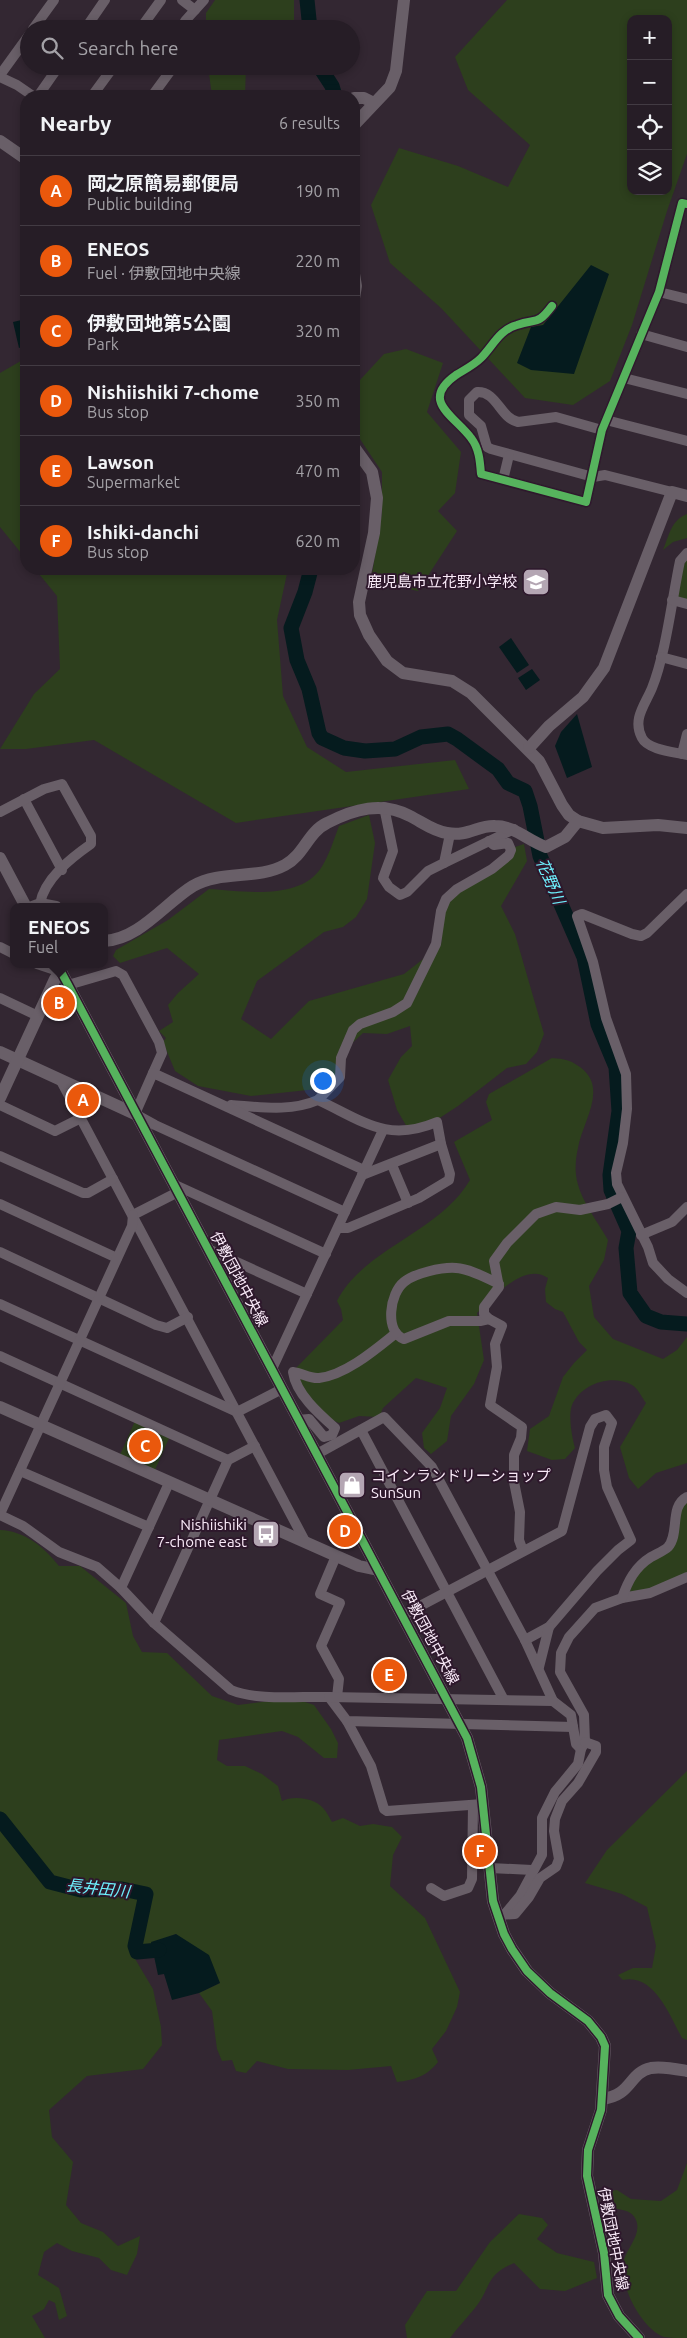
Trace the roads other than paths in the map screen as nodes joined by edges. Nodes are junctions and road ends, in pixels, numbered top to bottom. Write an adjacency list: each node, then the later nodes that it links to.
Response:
1 (54, 0): 8 (street)
2 (105, 0): 9 (street)
3 (160, 0): 10 (street)
4 (182, 0): 7 (street)
5 (204, 0): 7 (street)
6 (404, 0): 22 (street)
7 (195, 10): 11 (street)
8 (40, 20)
9 (91, 20)
10 (146, 20)
11 (186, 20)
12 (20, 48): 16 (street)
13 (53, 75): 18 (street)
14 (107, 75): 19 (street)
15 (167, 75): 20 (street)
16 (0, 76): 17 (street)
17 (24, 90)
18 (42, 90)
19 (96, 90)
20 (156, 90)
21 (360, 98): 22 (street)
22 (374, 104): 23 (street)
23 (360, 119)
24 (0, 141): 25 (street)
25 (20, 156)
26 (685, 210): 27 (street)
27 (659, 292): 28 (street); 30 (street)
28 (687, 299)
29 (552, 306): 40 (street)
30 (641, 334): 31 (street); 32 (street)
31 (687, 346)
32 (624, 378): 33 (street); 34 (street)
33 (687, 394)
34 (606, 420): 35 (street); 36 (street)
35 (602, 430): 38 (street); 39 (street)
36 (687, 441)
37 (360, 455): 49 (street)
38 (510, 455): 39 (street); 40 (street)
39 (593, 477): 40 (street); 41 (street)
40 (503, 480)
41 (672, 492): 42 (street); 49 (street)
42 (687, 496)
43 (687, 553): 44 (street)
44 (672, 600): 45 (street); 46 (street)
45 (687, 604)
46 (661, 657): 47 (street); 50 (street)
47 (687, 664)
48 (687, 734): 50 (street)
49 (529, 748): 54 (street)
50 (684, 754)
51 (24, 799): 53 (street); 61 (street); 61 (street)
52 (384, 808): 57 (street); 60 (street); 65 (street)
53 (0, 812)
54 (578, 820): 55 (street); 56 (street)
55 (687, 828)
56 (514, 829): 57 (street); 58 (street)
57 (450, 834): 60 (street)
58 (488, 842): 60 (street); 75 (street)
59 (0, 858): 63 (street)
60 (444, 863)
61 (62, 870): 64 (street)
62 (687, 894): 87 (street)
63 (24, 903)
64 (37, 903)
65 (108, 940)
66 (59, 968): 67 (street, 伊敷団地中央線); 69 (street)
67 (68, 985): 72 (street); 78 (street, 伊敷団地中央線)
68 (0, 998): 69 (street)
69 (38, 1016): 71 (street)
70 (0, 1052): 71 (street)
71 (17, 1060): 73 (street); 74 (street)
72 (153, 1074): 77 (street); 78 (street)
73 (61, 1081): 78 (street); 79 (street)
74 (0, 1098)
75 (318, 1100): 77 (street); 80 (street)
76 (0, 1105): 79 (street)
77 (224, 1105): 84 (street)
78 (135, 1114): 86 (street, 伊敷団地中央線); 91 (street)
79 (81, 1118): 85 (street)
80 (383, 1130): 81 (street); 84 (street)
81 (441, 1144): 83 (street); 88 (street)
82 (0, 1156): 85 (street)
83 (392, 1164): 84 (street); 88 (street)
84 (363, 1173): 91 (street)
85 (113, 1179): 92 (street)
86 (175, 1188): 92 (street); 95 (street, 伊敷団地中央線); 97 (street)
87 (622, 1197): 94 (street); 99 (street)
88 (408, 1203): 93 (street)
89 (0, 1204): 98 (street)
90 (687, 1207): 94 (street)
91 (345, 1212): 93 (street)
92 (133, 1215): 98 (street); 104 (street)
93 (338, 1228): 97 (street)
94 (641, 1234): 100 (street)
95 (208, 1249): 101 (street); 109 (street, 伊敷団地中央線)
96 (0, 1252): 102 (street)
97 (326, 1254): 101 (street)
98 (117, 1258): 102 (street)
99 (499, 1284): 105 (street); 106 (street)
100 (687, 1293)
101 (308, 1294): 109 (street)
102 (98, 1298): 104 (street); 107 (street)
103 (0, 1304): 107 (street)
104 (188, 1317): 113 (street)
105 (489, 1319): 106 (street); 127 (street)
106 (396, 1333): 114 (street)
107 (79, 1340): 110 (street); 113 (street)
108 (0, 1356): 110 (street)
109 (272, 1369): 111 (street, 伊敷団地中央線)
110 (60, 1383): 115 (street); 119 (street)
111 (282, 1389): 113 (street); 114 (street, 伊敷団地中央線)
112 (0, 1407): 115 (street)
113 (237, 1412): 117 (street)
114 (298, 1420): 118 (street, 伊敷団地中央線)
115 (40, 1426): 120 (street); 121 (street)
116 (361, 1430): 118 (street); 129 (street); 133 (street)
117 (255, 1446): 119 (street); 126 (street)
118 (317, 1454): 130 (street, 伊敷団地中央線)
119 (228, 1460): 123 (street)
120 (20, 1471): 124 (street); 125 (street)
121 (169, 1483): 123 (street); 125 (street)
122 (687, 1497): 134 (street)
123 (209, 1500): 126 (street); 136 (street)
124 (0, 1514): 132 (street)
125 (149, 1527): 132 (street)
126 (306, 1543): 128 (street)
127 (523, 1551): 129 (street); 137 (street)
128 (336, 1556): 130 (street); 140 (street)
129 (487, 1569): 133 (street); 138 (street)
130 (378, 1570): 135 (street, 伊敷団地中央線)
131 (687, 1577): 134 (street)
132 (121, 1588): 136 (street)
133 (447, 1590): 135 (street); 142 (street)
134 (622, 1598): 147 (street)
135 (403, 1615): 141 (street, 伊敷団地中央線)
136 (154, 1624): 140 (street)
137 (549, 1627): 138 (street); 139 (street)
138 (525, 1640): 139 (street)
139 (539, 1667): 143 (street)
140 (333, 1697): 141 (street); 144 (street)
141 (447, 1699): 142 (street); 145 (street, 伊敷団地中央線)
142 (504, 1700): 143 (street)
143 (553, 1700): 146 (street)
144 (346, 1721): 145 (street); 148 (street)
145 (460, 1724): 146 (street); 148 (street, 伊敷団地中央線)
146 (573, 1727): 147 (street)
147 (583, 1746): 150 (street); 152 (street)
148 (478, 1804): 149 (street, 伊敷団地中央線); 151 (street)
149 (490, 1868): 150 (street); 152 (street, 伊敷団地中央線)
150 (532, 1870): 152 (street)
151 (431, 1888)
152 (501, 1915): 154 (street, 伊敷団地中央線)
153 (687, 2071): 154 (street)
154 (602, 2099): 155 (street, 伊敷団地中央線)
155 (639, 2338)

